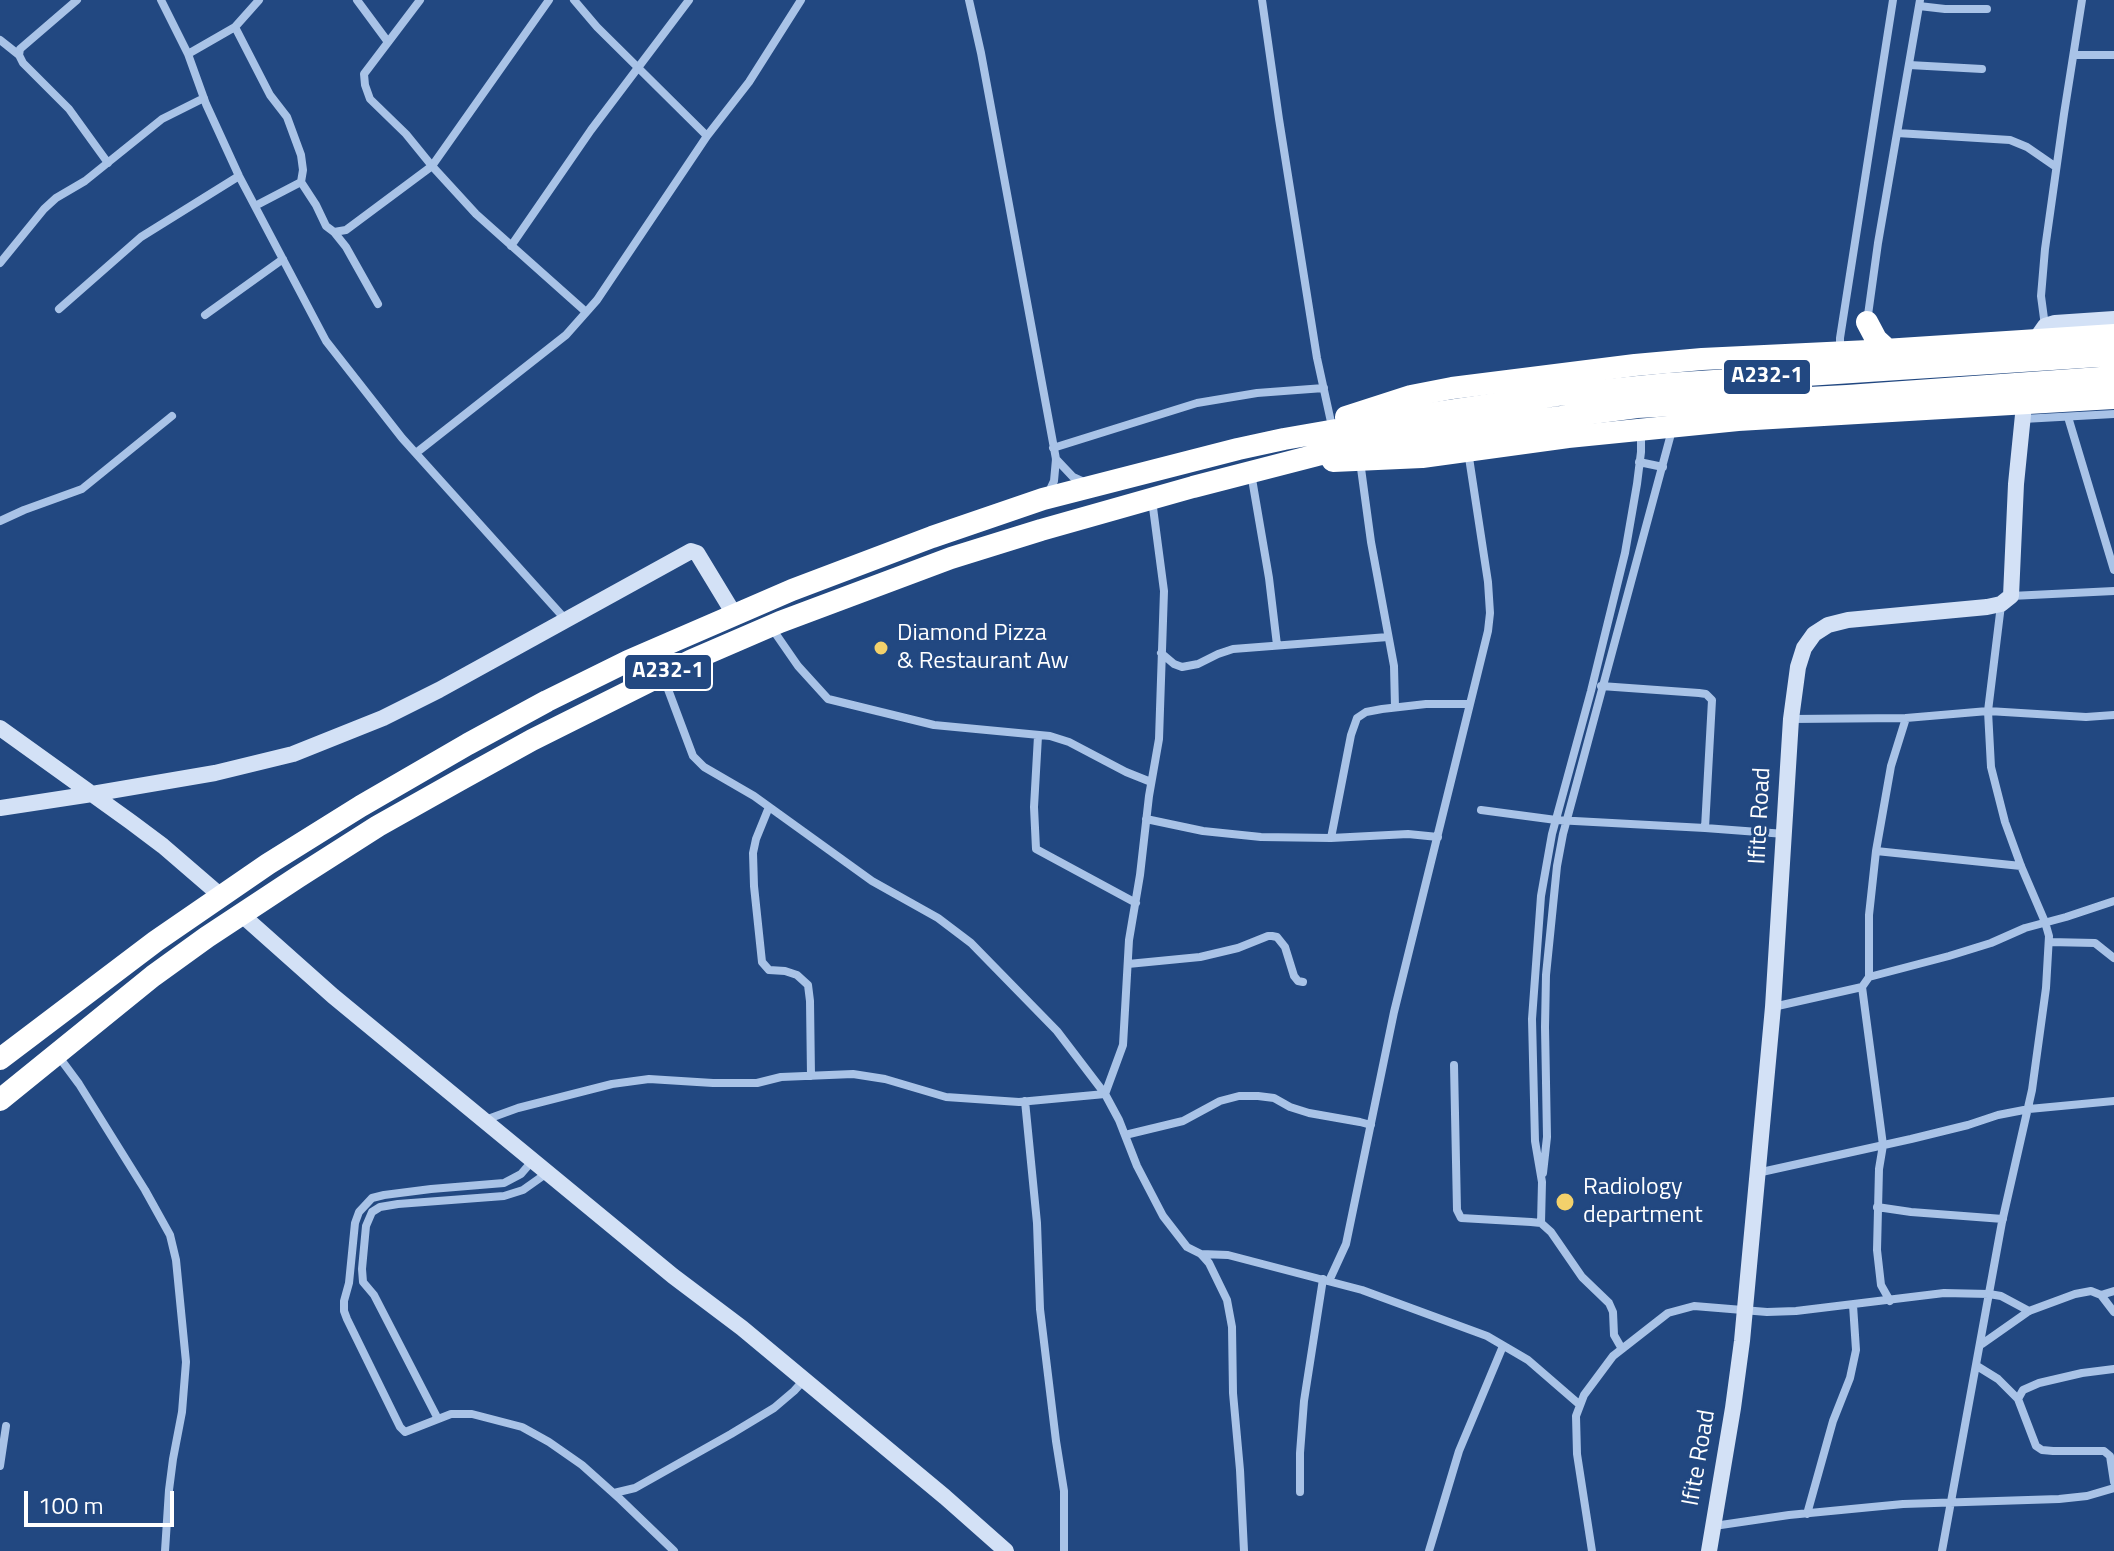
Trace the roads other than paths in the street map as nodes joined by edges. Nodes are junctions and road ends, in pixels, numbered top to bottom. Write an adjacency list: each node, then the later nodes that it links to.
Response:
1 (77, 0): 20 (street)
2 (161, 0): 19 (street)
3 (259, 0): 16 (street)
4 (357, 0): 18 (street)
5 (420, 0): 18 (street)
6 (549, 0): 30 (street)
7 (574, 0): 24 (street)
8 (689, 0): 24 (street)
9 (801, 0): 28 (street)
10 (969, 0): 64 (street)
11 (1262, 0): 52 (street)
12 (1893, 0): 49 (street)
13 (2082, 0): 21 (street)
14 (1919, 3): 15 (street); 23 (street)
15 (1987, 9)
16 (235, 27): 19 (street); 33 (street)
17 (0, 40): 20 (street)
18 (388, 42): 30 (street)
19 (188, 54): 26 (street)
20 (19, 55): 29 (street)
21 (2074, 55): 22 (street); 31 (street)
22 (2114, 55)
23 (1909, 65): 25 (street); 27 (street)
24 (638, 66): 28 (street); 36 (street)
25 (1982, 69)
26 (204, 98): 29 (street); 32 (street)
27 (1897, 133): 31 (street); 44 (street)
28 (707, 136): 41 (street)
29 (108, 163): 38 (street)
30 (432, 166): 35 (street); 36 (street)
31 (2056, 167): 46 (street)
32 (239, 176): 34 (street); 40 (street)
33 (301, 182): 34 (street); 35 (street)
34 (255, 206): 37 (street)
35 (334, 232): 39 (street)
36 (511, 246): 41 (street)
37 (283, 259): 42 (street); 66 (street)
38 (0, 263)
39 (378, 304)
40 (59, 309)
41 (586, 312): 66 (street)
42 (205, 315)
43 (2114, 319): 46 (street)
44 (1867, 322): 47 (highway); 48 (street)
45 (2114, 335): 46 (highway)
46 (2034, 340): 47 (highway); 54 (street)
47 (1888, 350): 48 (highway)
48 (1863, 352): 49 (highway); 55 (street)
49 (1840, 353): 55 (street); 59 (highway)
50 (2114, 355): 60 (highway, A232-1, bridge)
51 (2114, 377): 60 (highway, A232-1, bridge)
52 (1324, 388): 59 (street); 64 (street)
53 (2114, 398): 54 (highway)
54 (2024, 411): 55 (highway); 58 (street); 81 (street)
55 (1858, 414): 61 (highway)
56 (2114, 414): 58 (street)
57 (172, 416): 78 (street)
58 (2068, 417): 79 (street)
59 (1331, 422): 63 (highway)
60 (1424, 425): 63 (highway, A232-1); 69 (highway, A232-1)
61 (1673, 426): 62 (highway); 71 (street)
62 (1641, 429): 65 (highway); 70 (street)
63 (1284, 439): 73 (highway, A232-1)
64 (1053, 448): 67 (street)
65 (1468, 450): 68 (highway); 91 (street)
66 (416, 453): 83 (street)
67 (1056, 459): 73 (street); 75 (street)
68 (1360, 461): 69 (highway); 85 (street)
69 (1288, 462): 72 (highway, A232-1)
70 (1639, 462): 71 (street); 74 (street)
71 (1663, 467): 77 (street)
72 (1251, 472): 76 (highway, A232-1); 86 (street)
73 (1093, 486): 75 (highway, A232-1)
74 (1635, 496): 77 (street); 89 (street)
75 (1046, 498): 82 (highway, A232-1)
76 (1152, 498): 84 (highway, A232-1); 87 (street)
77 (1654, 500): 90 (street)
78 (0, 521)
79 (2114, 570)
80 (2114, 591): 81 (street)
81 (2006, 600): 93 (street); 96 (street, Ifite Road)
82 (734, 614): 83 (street); 113 (highway, A232-1)
83 (567, 620): 100 (street)
84 (771, 626): 88 (highway, A232-1); 98 (street)
85 (1388, 637): 86 (street); 92 (street)
86 (1277, 645): 87 (street)
87 (1161, 653): 99 (street)
88 (663, 675): 101 (street); 116 (highway, A232-1)
89 (1592, 685): 90 (street); 105 (street)
90 (1604, 686): 106 (street); 107 (street)
91 (1469, 704): 92 (street); 109 (street)
92 (1395, 707): 110 (street)
93 (1988, 711): 94 (street); 95 (street); 112 (street)
94 (2114, 715)
95 (1906, 718): 96 (street); 111 (street)
96 (1791, 719): 108 (street, Ifite Road)
97 (0, 728): 100 (street)
98 (1038, 736): 99 (street); 115 (street)
99 (1151, 782): 104 (street)
100 (92, 794): 102 (street); 113 (street)
101 (769, 807): 128 (street); 129 (street)
102 (0, 808)
103 (1481, 810): 105 (street)
104 (1146, 819): 110 (street); 115 (street)
105 (1556, 820): 106 (street); 141 (street)
106 (1567, 821): 107 (street); 141 (street)
107 (1705, 828): 108 (street)
108 (1785, 834): 124 (street, Ifite Road)
109 (1438, 837): 110 (street); 135 (street)
110 (1331, 838)
111 (1876, 851): 112 (street); 121 (street)
112 (2021, 866): 117 (street)
113 (221, 896): 126 (highway, A232-1)
114 (2114, 901): 117 (street)
115 (1136, 903): 120 (street)
116 (242, 915): 125 (highway, A232-1); 134 (street)
117 (2045, 922): 118 (street); 121 (street)
118 (2049, 942): 119 (street); 133 (street)
119 (2114, 958)
120 (1128, 964): 122 (street); 129 (street)
121 (1869, 977): 123 (street)
122 (1303, 982)
123 (1862, 987): 124 (street); 137 (street)
124 (1773, 1007): 140 (street, Ifite Road)
125 (56, 1053): 130 (highway, A232-1); 174 (street)
126 (0, 1059)
127 (1454, 1065): 144 (street)
128 (811, 1076): 131 (street); 134 (street)
129 (1105, 1094): 131 (street); 136 (street)
130 (0, 1100)
131 (1025, 1101): 177 (street)
132 (2114, 1101): 133 (street)
133 (2029, 1109): 137 (street); 143 (street)
134 (484, 1120): 138 (street)
135 (1371, 1125): 136 (street); 146 (street)
136 (1125, 1135): 145 (street)
137 (1883, 1145): 140 (street); 142 (street)
138 (533, 1160): 139 (street); 163 (street)
139 (548, 1172): 160 (street); 163 (street)
140 (1757, 1173): 152 (street, Ifite Road)
141 (1542, 1182): 144 (street)
142 (1877, 1207): 143 (street); 150 (street)
143 (2003, 1219): 148 (street)
144 (1541, 1223): 157 (street)
145 (1201, 1254): 146 (street); 178 (street)
146 (1326, 1280): 156 (street); 168 (street)
147 (2114, 1291): 149 (street)
148 (1989, 1294): 150 (street); 153 (street); 155 (street)
149 (2101, 1295): 153 (street); 154 (street)
150 (1890, 1301): 151 (street)
151 (1853, 1305): 152 (street); 172 (street)
152 (1744, 1310): 157 (street); 173 (street, Ifite Road)
153 (2029, 1311): 155 (street)
154 (2114, 1312)
155 (1982, 1344): 158 (street)
156 (1503, 1346): 162 (street); 179 (street)
157 (1622, 1349): 162 (street)
158 (1977, 1366): 161 (street); 170 (street)
159 (2114, 1369): 161 (street)
160 (804, 1380): 167 (street); 176 (street)
161 (2018, 1399): 166 (street)
162 (1580, 1405): 180 (street)
163 (438, 1419): 169 (street)
164 (6, 1426): 165 (street)
165 (0, 1466)
166 (2114, 1485): 170 (street)
167 (635, 1488): 169 (street); 171 (street)
168 (1300, 1492)
169 (614, 1493): 171 (street)
170 (1952, 1502): 172 (street); 182 (street)
171 (628, 1506): 175 (street)
172 (1807, 1514): 173 (street)
173 (1713, 1526): 181 (street, Ifite Road)
174 (165, 1551)
175 (674, 1551)
176 (1006, 1551)
177 (1064, 1551)
178 (1244, 1551)
179 (1429, 1551)
180 (1592, 1551)
181 (1709, 1551)
182 (1942, 1551)

